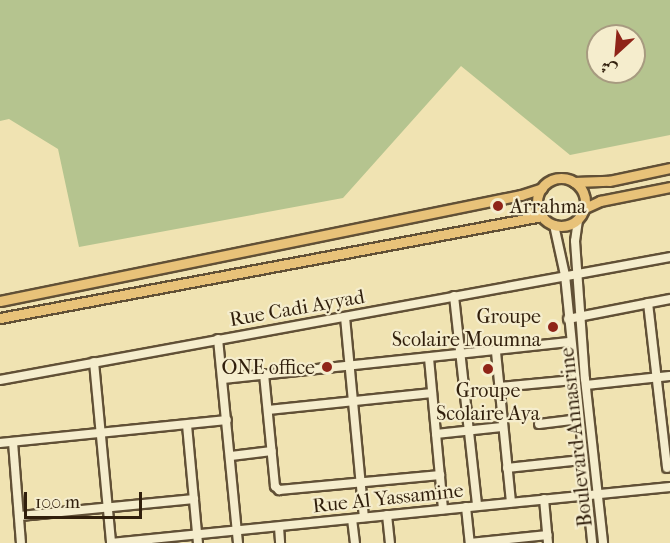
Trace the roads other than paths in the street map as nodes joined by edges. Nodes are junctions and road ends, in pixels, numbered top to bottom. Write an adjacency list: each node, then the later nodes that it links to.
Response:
1 (670, 168): 2 (main road)
2 (574, 182): 4 (main road); 5 (main road)
3 (670, 187): 5 (main road)
4 (542, 188): 6 (main road); 14 (main road)
5 (585, 208): 7 (main road)
6 (542, 216): 8 (main road); 18 (main road)
7 (578, 220): 8 (main road); 10 (street, Boulevard Annasrine)
8 (554, 225): 11 (street, Boulevard Annasrine)
9 (670, 257): 10 (street, Rue Cadi Ayyad)
10 (578, 274): 11 (street, Rue Cadi Ayyad); 16 (street, Boulevard Annasrine)
11 (565, 275): 12 (street, Rue Cadi Ayyad); 19 (street, Boulevard Annasrine)
12 (454, 297): 17 (street, Rue Cadi Ayyad); 23 (street)
13 (670, 298): 15 (street)
14 (0, 301)
15 (648, 303): 16 (street); 29 (street)
16 (581, 316): 19 (street); 33 (street, Boulevard Annasrine)
17 (345, 317): 20 (street, Rue Cadi Ayyad); 26 (street)
18 (0, 318)
19 (568, 319): 21 (street, Boulevard Annasrine)
20 (218, 339): 25 (street, Rue Cadi Ayyad); 30 (street)
21 (571, 342): 22 (street); 32 (street, Boulevard Annasrine)
22 (496, 352): 23 (street); 34 (street)
23 (462, 355): 24 (street); 43 (street)
24 (429, 358): 26 (street); 35 (street)
25 (94, 362): 31 (street, Rue Cadi Ayyad); 44 (street)
26 (351, 364): 27 (street); 36 (street)
27 (264, 374): 30 (street); 37 (street)
28 (670, 376): 29 (street)
29 (656, 377): 33 (street); 52 (street)
30 (223, 379): 39 (street)
31 (0, 380)
32 (574, 380): 34 (street); 38 (street, Boulevard Annasrine)
33 (586, 385): 56 (street, Boulevard Annasrine)
34 (499, 387): 42 (street)
35 (432, 393): 36 (street); 45 (street)
36 (354, 401): 37 (street); 54 (street)
37 (268, 410): 48 (street)
38 (578, 419): 40 (street); 50 (street, Boulevard Annasrine)
39 (227, 420): 41 (street); 49 (street)
40 (538, 424)
41 (187, 425): 44 (street); 58 (street)
42 (502, 427): 43 (street); 51 (street)
43 (470, 430): 45 (street); 62 (street)
44 (100, 433): 46 (street); 61 (street)
45 (436, 434): 53 (street)
46 (13, 442): 47 (street); 66 (street)
47 (0, 443)
48 (272, 451): 49 (street); 54 (street)
49 (231, 456): 70 (street)
50 (582, 460): 51 (street); 57 (street, Boulevard Annasrine)
51 (507, 468): 60 (street)
52 (666, 468)
53 (440, 475): 54 (street); 64 (street)
54 (361, 482): 67 (street)
55 (670, 487): 56 (street, Rue Al Yassamine)
56 (597, 494): 57 (street, Rue Al Yassamine); 80 (street, Boulevard Annasrine)
57 (587, 495): 59 (street, Rue Al Yassamine); 79 (street, Boulevard Annasrine)
58 (194, 499): 61 (street); 71 (street)
59 (544, 499): 60 (street, Rue Al Yassamine); 72 (street)
60 (511, 502): 62 (street, Rue Al Yassamine)
61 (108, 506): 66 (street); 74 (street)
62 (477, 506): 63 (street, Rue Al Yassamine)
63 (466, 507): 64 (street, Rue Al Yassamine); 72 (street)
64 (443, 509): 65 (street, Rue Al Yassamine)
65 (387, 515): 67 (street, Rue Al Yassamine); 78 (street)
66 (20, 516): 73 (street)
67 (364, 517): 68 (street, Rue Al Yassamine)
68 (352, 519): 69 (street, Rue Al Yassamine); 77 (street)
69 (279, 527): 70 (street, Rue Al Yassamine); 76 (street)
70 (237, 532): 71 (street, Rue Al Yassamine); 75 (street)
71 (198, 539): 74 (street, Rue Al Yassamine)
72 (548, 539)
73 (21, 543)
74 (111, 543)
75 (238, 543)
76 (280, 543)
77 (355, 543)
78 (390, 543)
79 (592, 543)
80 (603, 543)

